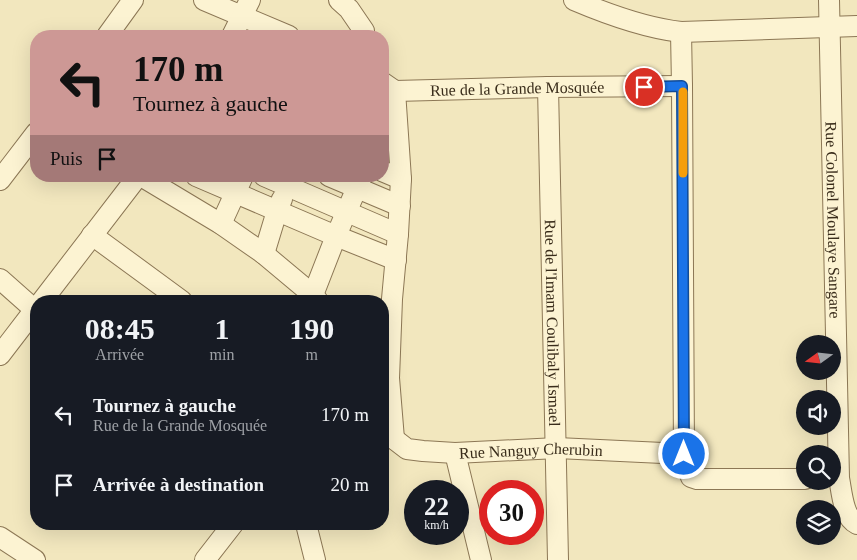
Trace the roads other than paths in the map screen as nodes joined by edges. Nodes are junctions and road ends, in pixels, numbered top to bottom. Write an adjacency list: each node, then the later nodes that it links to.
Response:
1 (133, 0): 9 (street)
2 (204, 0): 6 (street)
3 (339, 0): 12 (street)
4 (829, 0): 8 (street, Rue Colonel Moulaye Sangare)
5 (585, 2): 13 (street)
6 (246, 8): 10 (street); 11 (street)
7 (857, 26): 8 (street)
8 (829, 27): 13 (street); 47 (street, Rue Colonel Moulaye Sangare)
9 (112, 30)
10 (235, 30)
11 (280, 30)
12 (363, 30)
13 (681, 32): 15 (street)
14 (389, 86): 16 (street, Rue de la Grande Mosquée); 17 (street)
15 (682, 86): 16 (street, Rue de la Grande Mosquée); 50 (street)
16 (548, 87): 48 (street, Rue de l'Imam Coulibaly Ismael)
17 (390, 119): 19 (street)
18 (30, 141): 21 (street)
19 (391, 149): 22 (street)
20 (389, 174): 22 (street)
21 (0, 180)
22 (401, 180): 28 (street)
23 (135, 182): 33 (street)
24 (150, 182): 31 (street)
25 (290, 182): 29 (street); 30 (street)
26 (359, 182): 28 (street); 30 (street)
27 (239, 184): 29 (street); 31 (street)
28 (400, 206): 32 (street)
29 (277, 211): 34 (street); 35 (street)
30 (346, 212): 32 (street); 34 (street)
31 (221, 224): 35 (street)
32 (398, 234): 36 (street)
33 (92, 235): 38 (street); 39 (street)
34 (336, 236): 36 (street); 41 (street)
35 (264, 254): 40 (street)
36 (396, 260): 44 (street)
37 (0, 279): 42 (street)
38 (46, 295)
39 (174, 295)
40 (312, 295)
41 (316, 295)
42 (30, 300)
43 (30, 316): 45 (street)
44 (389, 337)
45 (0, 355)
46 (389, 437): 49 (street, Rue Nanguy Cherubin)
47 (835, 445)
48 (557, 448): 49 (street, Rue Nanguy Cherubin); 50 (street, Rue Nanguy Cherubin); 61 (street, Rue de l'Imam Coulibaly Ismael)
49 (454, 453): 60 (street)
50 (684, 454): 51 (street)
51 (796, 479)
52 (840, 490): 53 (street, Rue Colonel Moulaye Sangare)
53 (857, 524)
54 (228, 530): 58 (street)
55 (308, 530): 59 (street)
56 (0, 538): 57 (street)
57 (35, 560)
58 (204, 560)
59 (315, 560)
60 (481, 560)
61 (558, 560)

